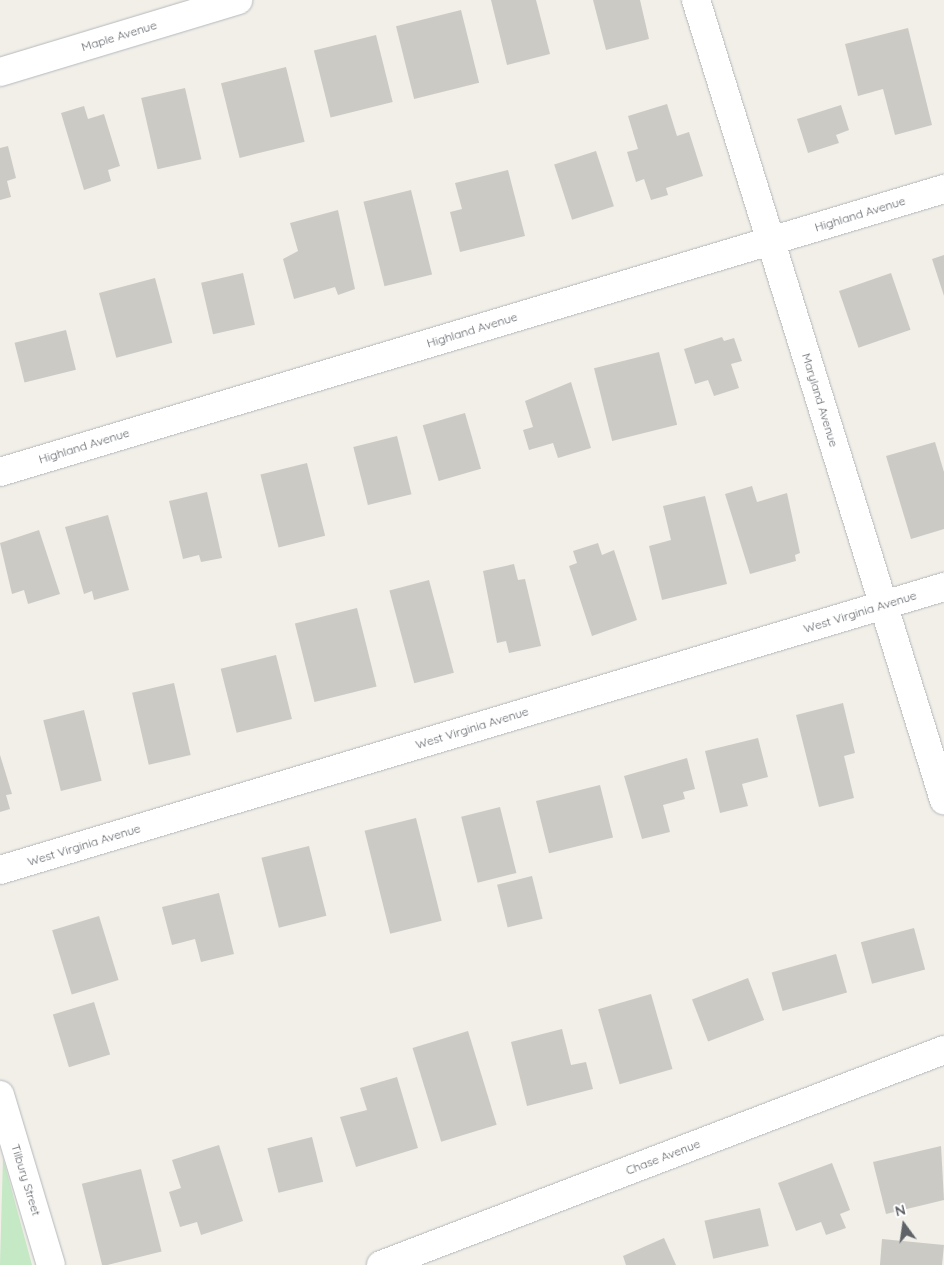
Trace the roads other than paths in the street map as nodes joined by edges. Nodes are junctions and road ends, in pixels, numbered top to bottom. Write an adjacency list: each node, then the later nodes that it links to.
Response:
1 (238, 0): 3 (street, Maple Avenue)
2 (696, 0): 5 (street, Maryland Avenue)
3 (0, 72)
4 (944, 189): 5 (street, Highland Avenue)
5 (771, 240): 6 (street, Highland Avenue); 8 (street, Maryland Avenue)
6 (0, 472)
7 (944, 587): 8 (street, West Virginia Avenue)
8 (882, 605): 9 (street, Maryland Avenue); 10 (street, West Virginia Avenue)
9 (944, 800)
10 (0, 870)
11 (944, 1050): 14 (street, Chase Avenue)
12 (0, 1095): 13 (street, Tilbury Street)
13 (51, 1265)
14 (381, 1265)

